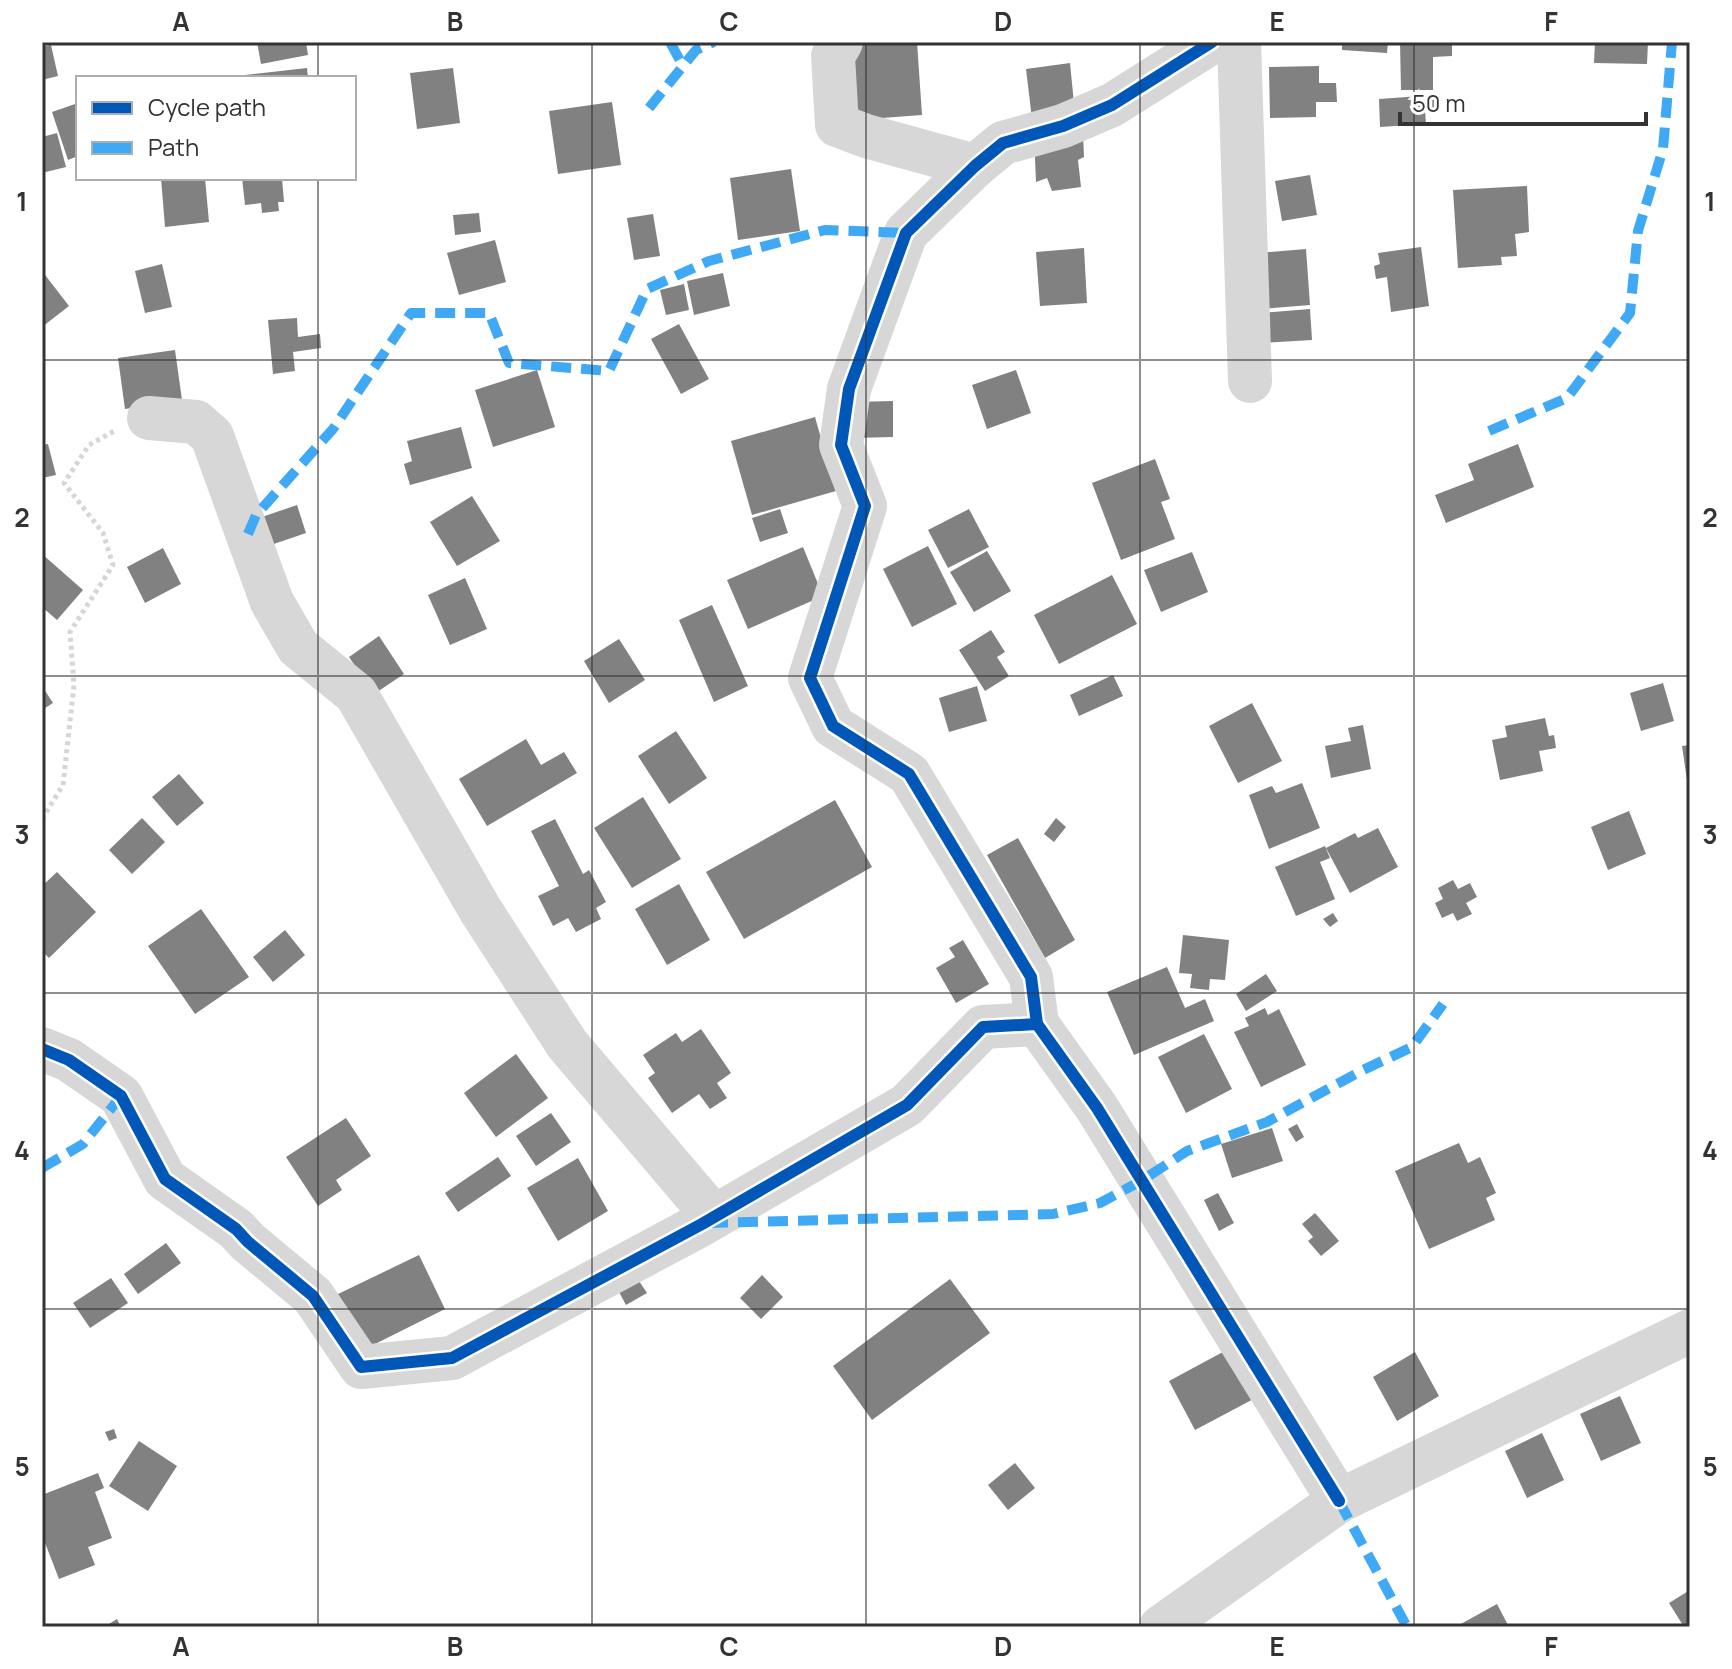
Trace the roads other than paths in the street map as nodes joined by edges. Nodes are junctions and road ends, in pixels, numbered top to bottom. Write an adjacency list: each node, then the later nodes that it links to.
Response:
1 (841, 42): 4 (street)
2 (1212, 42): 4 (street)
3 (1239, 42): 5 (street)
4 (975, 166): 7 (street)
5 (1250, 381)
6 (149, 418): 9 (street)
7 (1037, 1024): 9 (street); 11 (street)
8 (42, 1049): 9 (street)
9 (714, 1217)
10 (1690, 1331): 11 (street)
11 (1339, 1501): 12 (street)
12 (1161, 1627)

